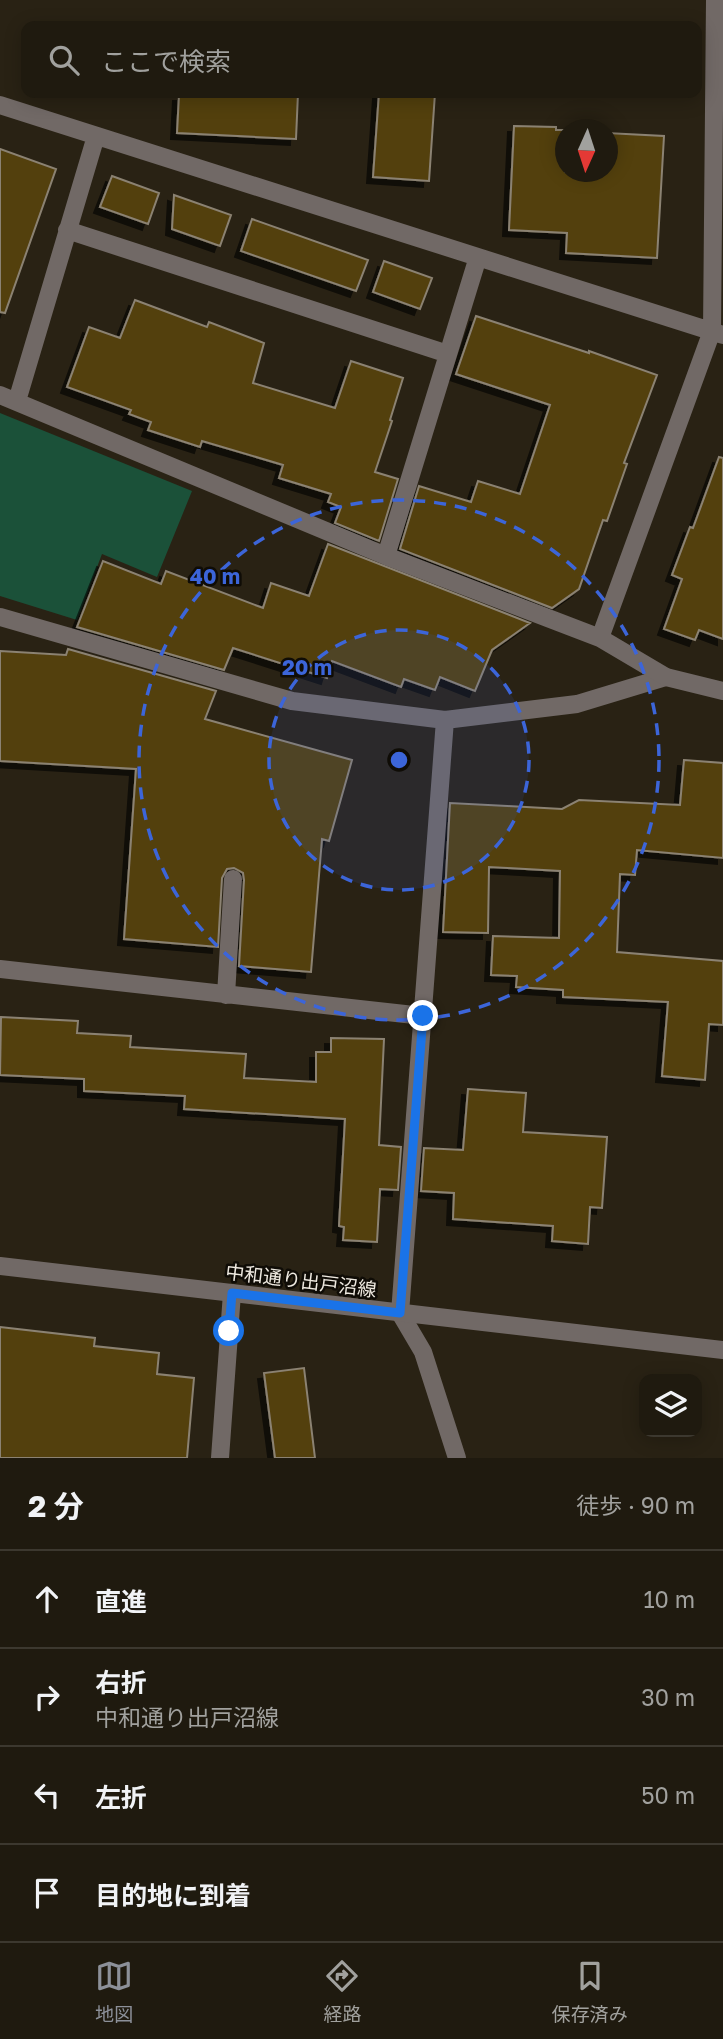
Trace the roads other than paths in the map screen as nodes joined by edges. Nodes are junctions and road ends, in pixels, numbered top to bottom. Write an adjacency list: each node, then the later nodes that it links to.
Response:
1 (715, 0): 6 (street)
2 (0, 105): 3 (street)
3 (96, 136): 4 (street); 5 (street)
4 (67, 230): 7 (street); 8 (street)
5 (478, 257): 6 (street); 7 (street)
6 (717, 333): 11 (street)
7 (448, 354): 9 (street)
8 (8, 398): 9 (street)
9 (386, 556): 11 (street)
10 (0, 617): 14 (street)
11 (600, 638): 12 (street)
12 (666, 677): 13 (street); 14 (street)
13 (723, 691)
14 (445, 720): 18 (street)
15 (233, 879): 17 (street)
16 (0, 969): 17 (street)
17 (226, 995): 18 (street)
18 (423, 1016): 21 (street)
19 (0, 1266): 20 (street, 中和通り出戸沼線)
20 (232, 1293): 21 (street, 中和通り出戸沼線); 23 (street)
21 (400, 1313): 22 (street, 中和通り出戸沼線); 24 (street)
22 (723, 1350)
23 (220, 1458)
24 (457, 1458)

